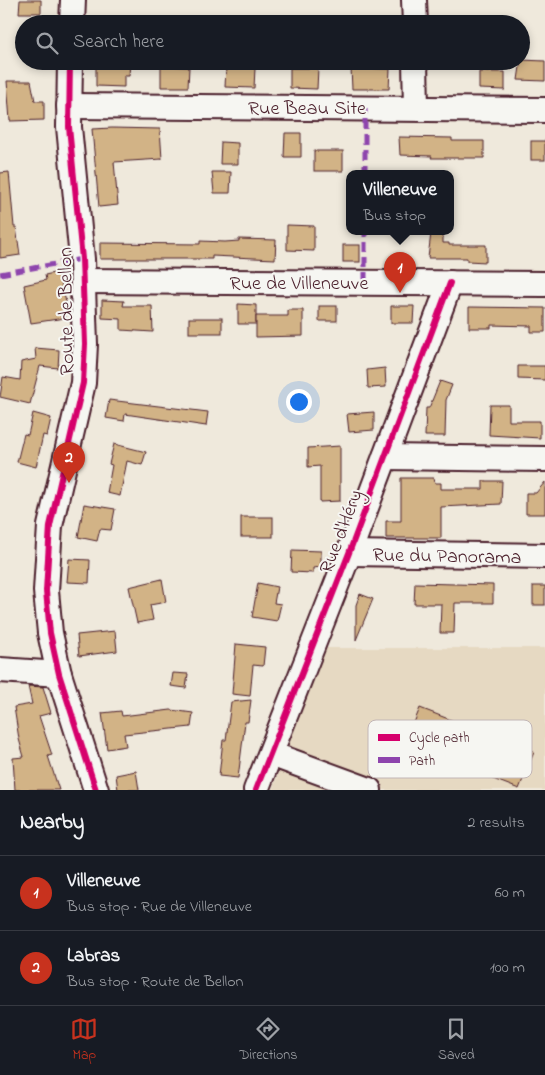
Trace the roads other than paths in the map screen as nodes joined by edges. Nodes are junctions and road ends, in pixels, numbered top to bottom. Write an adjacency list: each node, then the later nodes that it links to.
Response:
1 (73, 0): 3 (street)
2 (414, 0): 4 (street)
3 (72, 15)
4 (414, 15)
5 (70, 70): 7 (street, Route de Bellon)
6 (415, 70): 8 (street)
7 (68, 106): 8 (street, Rue Beau Site); 10 (street, Route de Bellon)
8 (416, 108): 9 (street, Rue Beau Site)
9 (545, 110)
10 (83, 281): 11 (street, Rue de Villeneuve); 18 (street, Route de Bellon)
11 (450, 283): 12 (street, Rue de Villeneuve); 13 (street, Rue d'Héry)
12 (545, 284)
13 (385, 457): 14 (street); 15 (street, Rue d'Héry)
14 (545, 459)
15 (349, 554): 16 (street, Rue du Panorama); 19 (street, Rue d'Héry)
16 (545, 556)
17 (0, 670): 18 (street)
18 (59, 674): 20 (street, Route de Bellon)
19 (271, 754): 21 (street, Rue d'Héry); 22 (street)
20 (96, 790)
21 (256, 790)
22 (369, 790)

